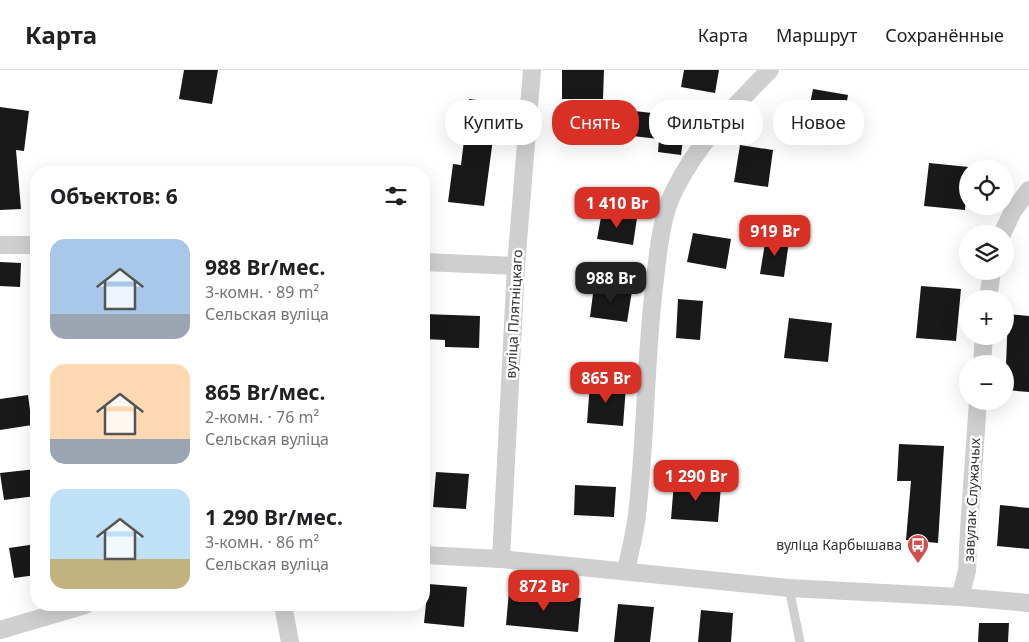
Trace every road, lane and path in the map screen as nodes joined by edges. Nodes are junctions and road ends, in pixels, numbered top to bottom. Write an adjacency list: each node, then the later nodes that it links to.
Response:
1 (532, 70): 8 (street, вуліца Плятніцкаго)
2 (770, 70): 12 (street)
3 (1029, 190): 4 (street)
4 (1006, 225)
5 (0, 244): 6 (street)
6 (30, 244)
7 (430, 262): 8 (street)
8 (516, 266): 11 (street, вуліца Плятніцкаго)
9 (977, 410): 14 (street, завулак Служачых)
10 (430, 555): 11 (street)
11 (501, 559): 12 (street)
12 (626, 570): 13 (street)
13 (789, 588): 14 (street); 20 (lane)
14 (960, 597): 15 (street)
15 (1029, 603)
16 (65, 611): 18 (street)
17 (284, 611): 19 (street)
18 (0, 630)
19 (290, 642)
20 (800, 642)

